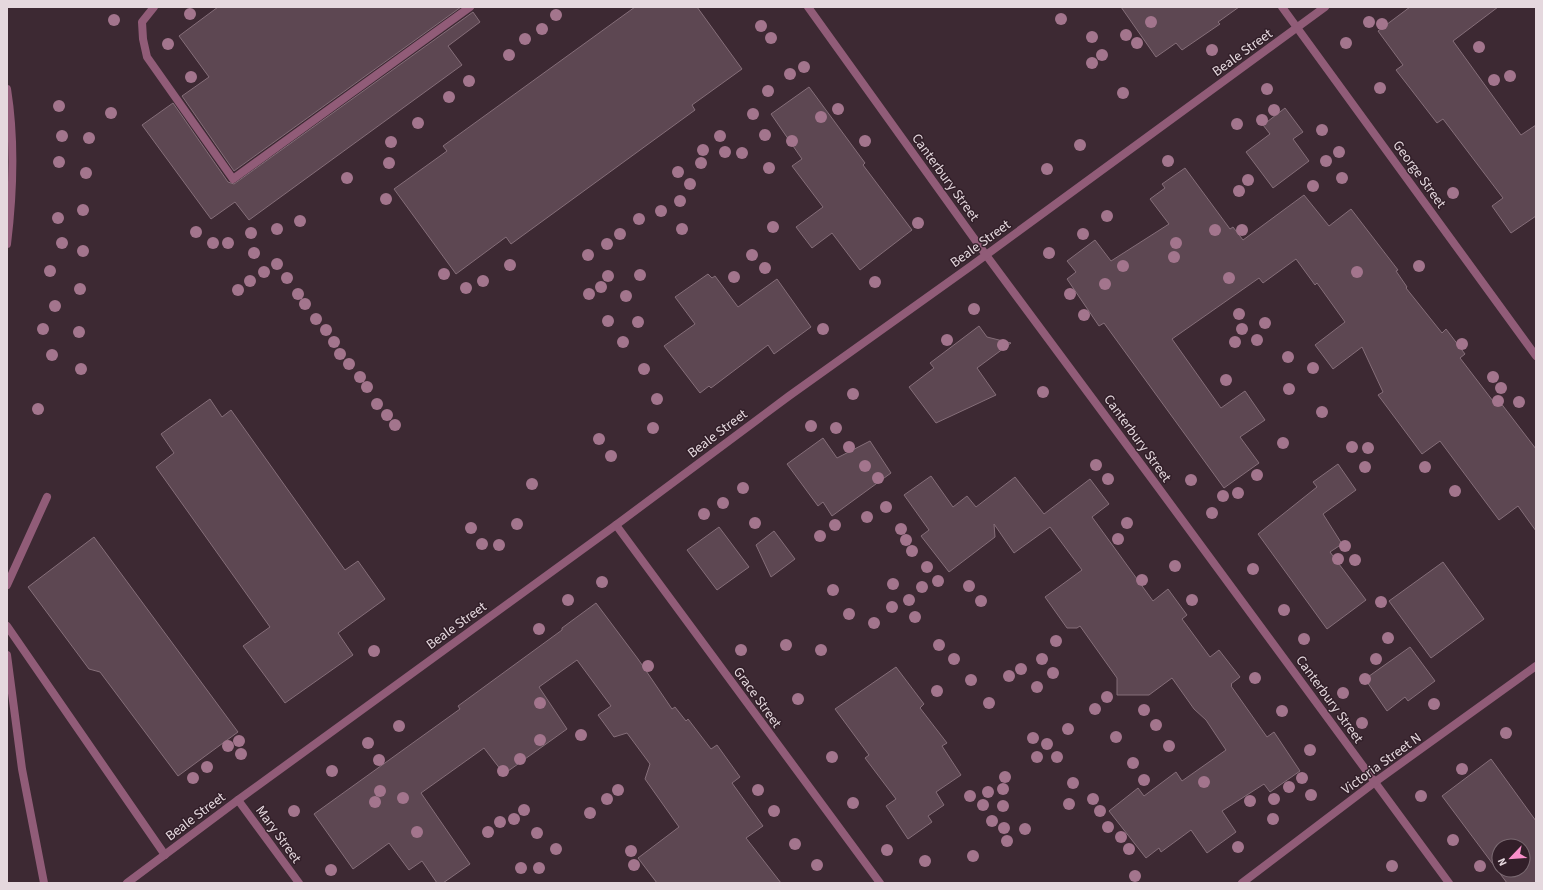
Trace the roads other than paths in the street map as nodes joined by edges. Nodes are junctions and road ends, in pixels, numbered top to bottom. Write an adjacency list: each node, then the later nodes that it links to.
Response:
1 (154, 7): 2 (street)
2 (470, 7)
3 (808, 7): 9 (street, Canterbury Street)
4 (1282, 7): 6 (street, George Street)
5 (1325, 7): 6 (street, Beale Street)
6 (1297, 28): 9 (street, Beale Street); 10 (street, George Street)
7 (7, 89): 8 (street)
8 (7, 244)
9 (986, 255): 12 (street, Beale Street); 17 (street, Canterbury Street)
10 (1536, 356)
11 (46, 497): 13 (street)
12 (616, 526): 18 (street, Beale Street); 23 (street, Grace Street)
13 (7, 585)
14 (7, 626): 19 (street)
15 (7, 655): 20 (street)
16 (1536, 666): 17 (street, Victoria Street N)
17 (1375, 782): 24 (street, Victoria Street N); 25 (street, Canterbury Street)
18 (238, 800): 19 (street, Beale Street); 22 (street, Mary Street)
19 (165, 855): 21 (street, Beale Street)
20 (44, 883)
21 (127, 883)
22 (299, 883)
23 (880, 883)
24 (1242, 883)
25 (1449, 883)

